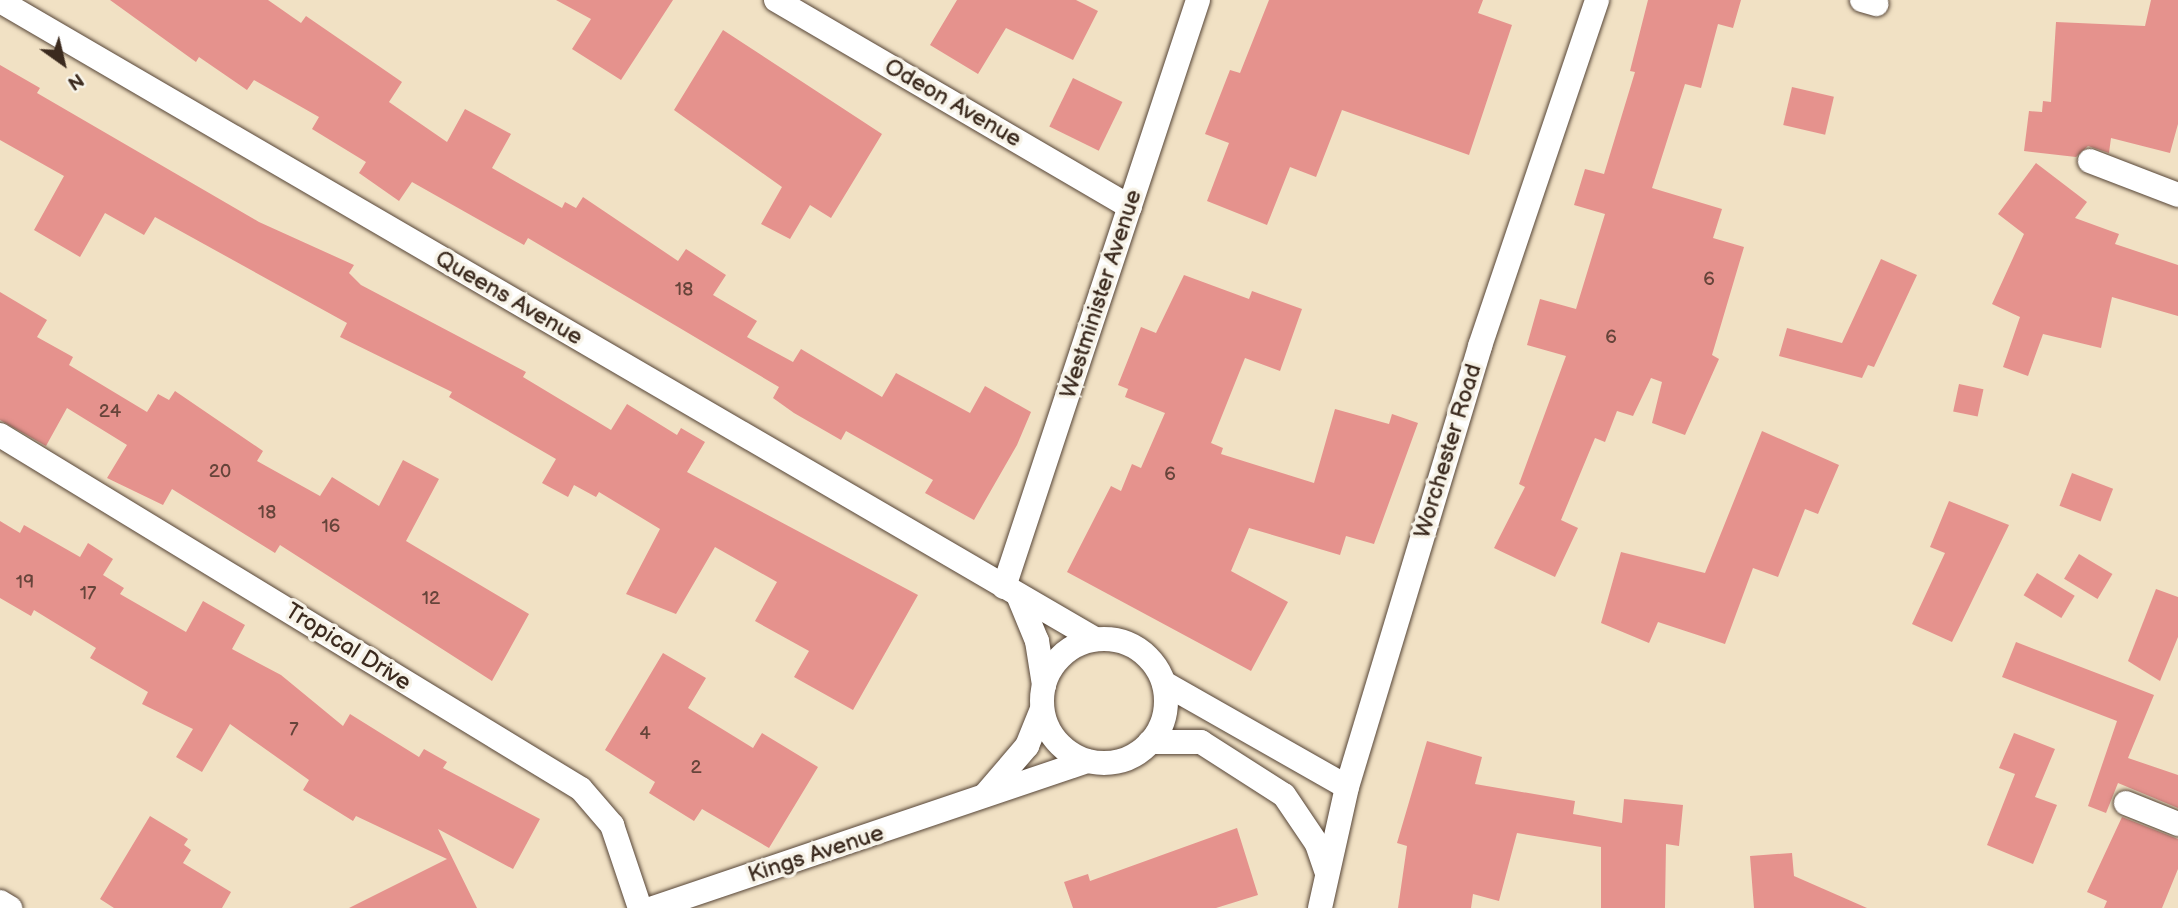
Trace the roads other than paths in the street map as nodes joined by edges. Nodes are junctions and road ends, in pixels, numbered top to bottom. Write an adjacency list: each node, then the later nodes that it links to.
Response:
1 (776, 0): 7 (street, Odeon Avenue)
2 (1198, 0): 7 (street, Westminister Avenue)
3 (1597, 0): 15 (street, Worchester Road)
4 (0, 1): 9 (street, Queens Avenue)
5 (2090, 161): 6 (street)
6 (2178, 195)
7 (1130, 207): 9 (street, Westminister Avenue)
8 (0, 435): 22 (street, Tropical Drive)
9 (1011, 591): 10 (street, Queens Avenue); 12 (street)
10 (1095, 639): 11 (street); 12 (street)
11 (1164, 683): 13 (street); 15 (street)
12 (1043, 697): 14 (street); 16 (street)
13 (1150, 742): 14 (street); 19 (street)
14 (1087, 761): 16 (street, Kings Avenue)
15 (1347, 787): 19 (street, Worchester Road)
16 (979, 800): 23 (street, Kings Avenue)
17 (2126, 803): 18 (street)
18 (2178, 824)
19 (1326, 871): 24 (street, Worchester Road)
20 (0, 902): 21 (street)
21 (10, 908)
22 (640, 908)
23 (653, 908)
24 (1320, 908)

